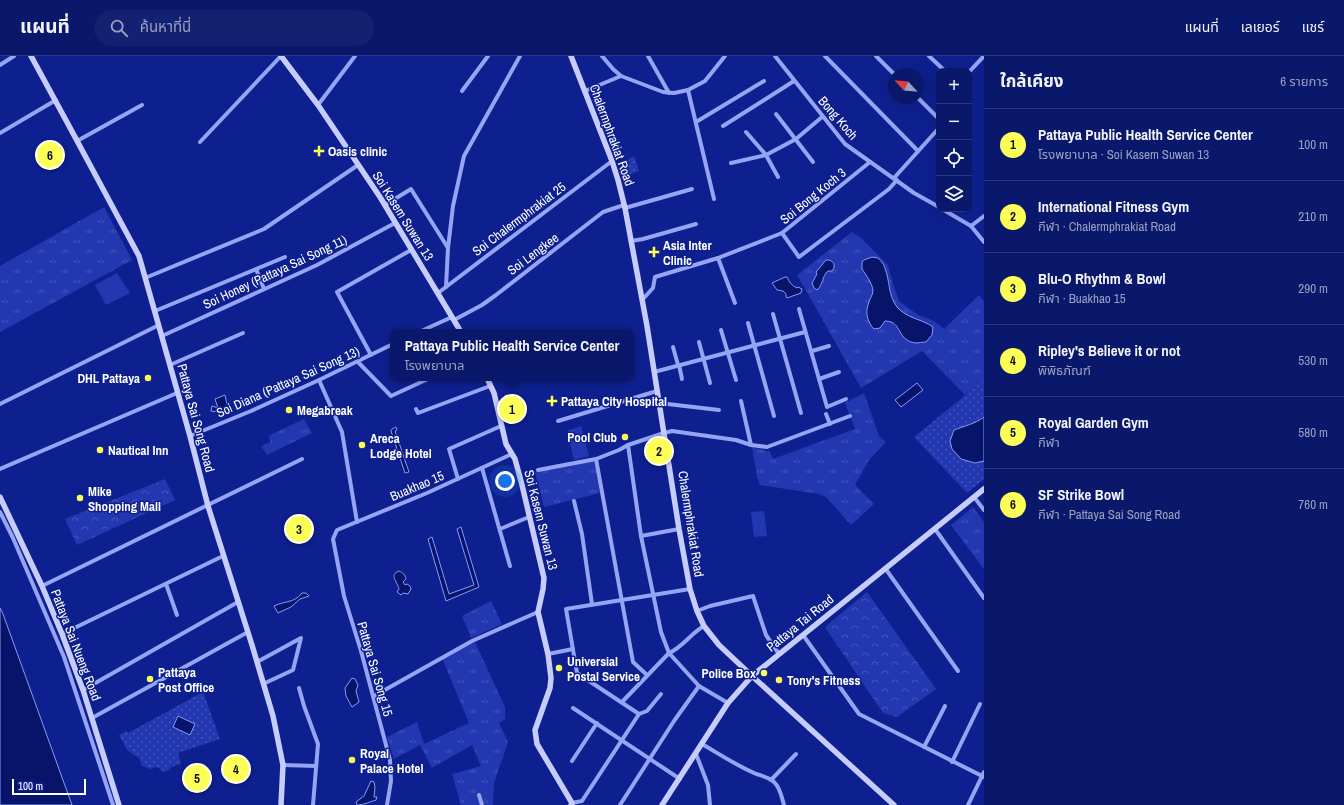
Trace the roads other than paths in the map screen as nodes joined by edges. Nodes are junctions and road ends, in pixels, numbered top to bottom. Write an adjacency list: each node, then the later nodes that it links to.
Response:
1 (14, 56): 16 (street)
2 (31, 56): 27 (main road, Pattaya Sai Song Road)
3 (281, 56): 30 (main road, Soi Kasem Suwan 13); 41 (street)
4 (355, 56): 30 (street)
5 (488, 56): 24 (street)
6 (520, 56): 64 (street)
7 (571, 56): 25 (main road, Chalermphrakiat Road)
8 (602, 56): 20 (street)
9 (648, 56): 26 (street)
10 (725, 56): 23 (street)
11 (775, 56): 22 (street, Bong Koch)
12 (825, 56): 42 (street)
13 (876, 56): 17 (street)
14 (929, 56): 18 (street)
15 (983, 56): 19 (street)
16 (0, 65)
17 (888, 68)
18 (942, 68)
19 (972, 69)
20 (621, 76): 25 (street); 26 (street)
21 (764, 81): 34 (street)
22 (794, 81): 33 (street, Bong Koch); 35 (street)
23 (688, 90): 26 (street); 34 (street)
24 (462, 91)
25 (585, 91): 44 (main road, Chalermphrakiat Road)
26 (669, 93)
27 (56, 100): 38 (street); 40 (main road, Pattaya Sai Song Road)
28 (924, 104): 32 (street)
29 (142, 105): 40 (street)
30 (318, 105): 48 (main road, Soi Kasem Suwan 13)
31 (776, 114): 39 (street)
32 (936, 116)
33 (822, 117): 39 (street); 46 (street, Bong Koch)
34 (696, 122): 52 (street)
35 (723, 126)
36 (936, 131): 42 (street)
37 (746, 132): 43 (street)
38 (0, 134)
39 (796, 139): 43 (street); 45 (street)
40 (77, 141): 69 (main road, Pattaya Sai Song Road)
41 (200, 142)
42 (918, 151): 50 (street)
43 (766, 155): 47 (street); 49 (street)
44 (612, 161): 55 (main road, Chalermphrakiat Road); 70 (street, Soi Chalermphrakiat 25)
45 (813, 162)
46 (870, 162): 50 (street, Bong Koch); 61 (street, Soi Bong Koch 3)
47 (731, 163)
48 (358, 165): 53 (main road, Soi Kasem Suwan 13); 69 (street)
49 (778, 178)
50 (895, 179): 54 (street, Bong Koch); 61 (street)
51 (692, 189): 55 (street, Soi Lengkee)
52 (714, 199)
53 (385, 205): 58 (main road, Soi Kasem Suwan 13); 64 (street)
54 (936, 205)
55 (624, 206): 62 (main road, Chalermphrakiat Road); 78 (street, Soi Lengkee)
56 (947, 212): 60 (street)
57 (984, 216): 60 (street)
58 (395, 223): 65 (main road, Soi Kasem Suwan 13); 71 (street, Soi Honey (Pattaya Sai Song 11))
59 (696, 224): 62 (street)
60 (971, 226): 63 (street)
61 (782, 233): 67 (street, Soi Bong Koch 3)
62 (632, 241): 73 (main road, Chalermphrakiat Road)
63 (984, 242)
64 (448, 248): 70 (street)
65 (411, 250): 72 (main road, Soi Kasem Suwan 13); 95 (street)
66 (285, 257): 68 (street)
67 (718, 258): 73 (street, Soi Bong Koch 3); 74 (street)
68 (256, 269): 71 (street); 76 (street)
69 (145, 278): 76 (main road, Pattaya Sai Song Road)
70 (446, 287): 72 (street, Soi Chalermphrakiat 25)
71 (264, 288): 86 (street, Soi Honey (Pattaya Sai Song 11))
72 (438, 293): 78 (main road, Soi Kasem Suwan 13)
73 (641, 301): 100 (main road, Chalermphrakiat Road)
74 (735, 303)
75 (799, 310): 84 (street)
76 (155, 311): 80 (main road, Pattaya Sai Song Road)
77 (773, 314): 87 (street)
78 (453, 319): 81 (street); 82 (main road, Soi Kasem Suwan 13)
79 (748, 323): 90 (street)
80 (159, 325): 86 (main road, Pattaya Sai Song Road); 115 (street)
81 (427, 329)
82 (459, 329)
83 (721, 330): 94 (street)
84 (805, 332): 87 (street); 93 (street)
85 (243, 333): 98 (street)
86 (162, 336): 98 (main road, Pattaya Sai Song Road)
87 (780, 338): 90 (street); 118 (street)
88 (699, 342): 96 (street)
89 (390, 346): 95 (street, Soi Diana (Pattaya Sai Song 13))
90 (754, 346): 94 (street); 120 (street)
91 (829, 346): 93 (street)
92 (673, 347): 99 (street)
93 (812, 351): 102 (street)
94 (728, 352): 96 (street); 105 (street)
95 (371, 355): 97 (street, Soi Diana (Pattaya Sai Song 13))
96 (703, 359): 99 (street); 108 (street)
97 (358, 362): 104 (street, Soi Diana (Pattaya Sai Song 13)); 106 (street)
98 (170, 365): 111 (main road, Pattaya Sai Song Road)
99 (678, 365): 100 (street); 103 (street)
100 (654, 372): 110 (main road, Chalermphrakiat Road)
101 (839, 372): 102 (street)
102 (819, 378): 112 (street)
103 (682, 379)
104 (319, 380): 126 (street, Soi Diana (Pattaya Sai Song 13)); 144 (street)
105 (736, 380)
106 (424, 381)
107 (488, 381): 109 (main road, Soi Kasem Suwan 13)
108 (710, 383)
109 (490, 386): 116 (street); 124 (main road, Soi Kasem Suwan 13)
110 (657, 391): 114 (main road, Chalermphrakiat Road); 122 (street)
111 (177, 393): 126 (main road, Pattaya Sai Song Road); 133 (street)
112 (846, 399)
113 (741, 401): 128 (street)
114 (659, 403): 117 (street); 125 (main road, Chalermphrakiat Road)
115 (0, 404)
116 (416, 409)
117 (719, 410)
118 (801, 413)
119 (826, 414): 123 (street)
120 (774, 416)
121 (850, 416): 123 (street)
122 (558, 421)
123 (830, 424): 128 (street)
124 (501, 426): 129 (main road, Soi Kasem Suwan 13); 135 (street)
125 (664, 433): 127 (street); 128 (street); 146 (main road, Chalermphrakiat Road)
126 (190, 436): 140 (main road, Pattaya Sai Song Road)
127 (628, 444): 131 (street); 148 (street)
128 (751, 445)
129 (512, 454): 132 (street, Buakhao 15); 143 (main road, Soi Kasem Suwan 13)
130 (302, 459): 140 (street)
131 (596, 459): 134 (street); 158 (street)
132 (482, 468): 135 (street, Buakhao 15); 145 (street)
133 (0, 469)
134 (538, 470)
135 (458, 479): 144 (street, Buakhao 15)
136 (984, 489): 138 (main road, Pattaya Tai Road)
137 (0, 497): 154 (main road, Pattaya Sai Nueng Road)
138 (974, 497): 141 (street); 147 (main road, Pattaya Tai Road)
139 (574, 501): 160 (street)
140 (208, 506): 150 (main road, Pattaya Sai Song Road); 154 (street)
141 (984, 510)
142 (0, 512): 205 (street)
143 (529, 517): 145 (street); 162 (main road, Soi Kasem Suwan 13)
144 (357, 522): 149 (street, Buakhao 15)
145 (500, 528): 151 (street)
146 (679, 529): 148 (street); 155 (main road, Chalermphrakiat Road)
147 (935, 529): 152 (main road, Pattaya Tai Road); 157 (street)
148 (641, 536): 156 (street)
149 (333, 539): 181 (street, Pattaya Sai Song 15)
150 (223, 556): 153 (street); 159 (main road, Pattaya Sai Song Road)
151 (510, 566)
152 (885, 568): 167 (main road, Pattaya Tai Road); 173 (street)
153 (166, 584): 163 (street); 166 (street)
154 (42, 586): 166 (main road, Pattaya Sai Nueng Road)
155 (690, 589): 156 (street); 161 (main road, Chalermphrakiat Road)
156 (653, 595): 158 (street); 169 (street)
157 (984, 598)
158 (621, 600): 160 (street); 174 (street)
159 (238, 602): 165 (main road, Pattaya Sai Song Road); 179 (street)
160 (592, 604): 168 (street)
161 (696, 611): 164 (main road, Chalermphrakiat Road); 171 (street)
162 (538, 612): 170 (main road, Soi Kasem Suwan 13); 181 (street)
163 (177, 615)
164 (704, 626): 169 (street); 175 (main road, Chalermphrakiat Road)
165 (248, 632): 172 (main road, Pattaya Sai Song Road); 188 (street)
166 (62, 634): 179 (main road, Pattaya Sai Nueng Road)
167 (803, 634): 171 (main road, Pattaya Tai Road); 192 (street)
168 (573, 649): 170 (street); 182 (street)
169 (669, 653): 174 (street); 177 (street)
170 (548, 654): 204 (main road, Soi Kasem Suwan 13)
171 (779, 654): 175 (main road, Pattaya Tai Road)
172 (257, 662): 176 (main road, Pattaya Sai Song Road); 176 (street)
173 (958, 672)
174 (647, 675): 182 (street)
175 (752, 676): 183 (main road, Pattaya Tai Road); 215 (main road, Chalermphrakiat Road)
176 (263, 684): 198 (main road, Pattaya Sai Song Road)
177 (699, 686): 183 (street); 195 (street)
178 (299, 688): 199 (street)
179 (83, 690): 188 (main road, Pattaya Sai Nueng Road)
180 (661, 694): 187 (street)
181 (374, 696): 209 (street, Pattaya Sai Song 15)
182 (622, 702): 187 (street)
183 (728, 703): 191 (main road, Pattaya Tai Road)
184 (980, 704): 197 (street)
185 (945, 706): 192 (street)
186 (573, 708): 189 (street)
187 (639, 714): 190 (street)
188 (92, 718): 206 (main road, Pattaya Sai Nueng Road)
189 (597, 723): 190 (street); 196 (street)
190 (622, 741): 195 (street); 204 (street)
191 (702, 744): 193 (main road, Pattaya Tai Road); 202 (street)
192 (924, 748): 197 (street)
193 (696, 754): 201 (main road, Pattaya Tai Road); 213 (street)
194 (796, 754): 202 (street)
195 (649, 759): 201 (street); 211 (street)
196 (572, 761)
197 (952, 762): 200 (street)
198 (283, 765): 199 (street); 207 (main road, Pattaya Sai Song Road)
199 (316, 766): 208 (street)
200 (983, 775): 216 (street)
201 (680, 779): 212 (main road, Pattaya Tai Road)
202 (771, 780): 214 (street)
203 (479, 795): 210 (street)
204 (571, 804)
205 (113, 805)
206 (119, 805)
207 (281, 805)
208 (313, 805)
209 (387, 805)
210 (482, 805)
211 (620, 805)
212 (662, 805)
213 (710, 805)
214 (784, 805)
215 (894, 805)
216 (968, 805)

